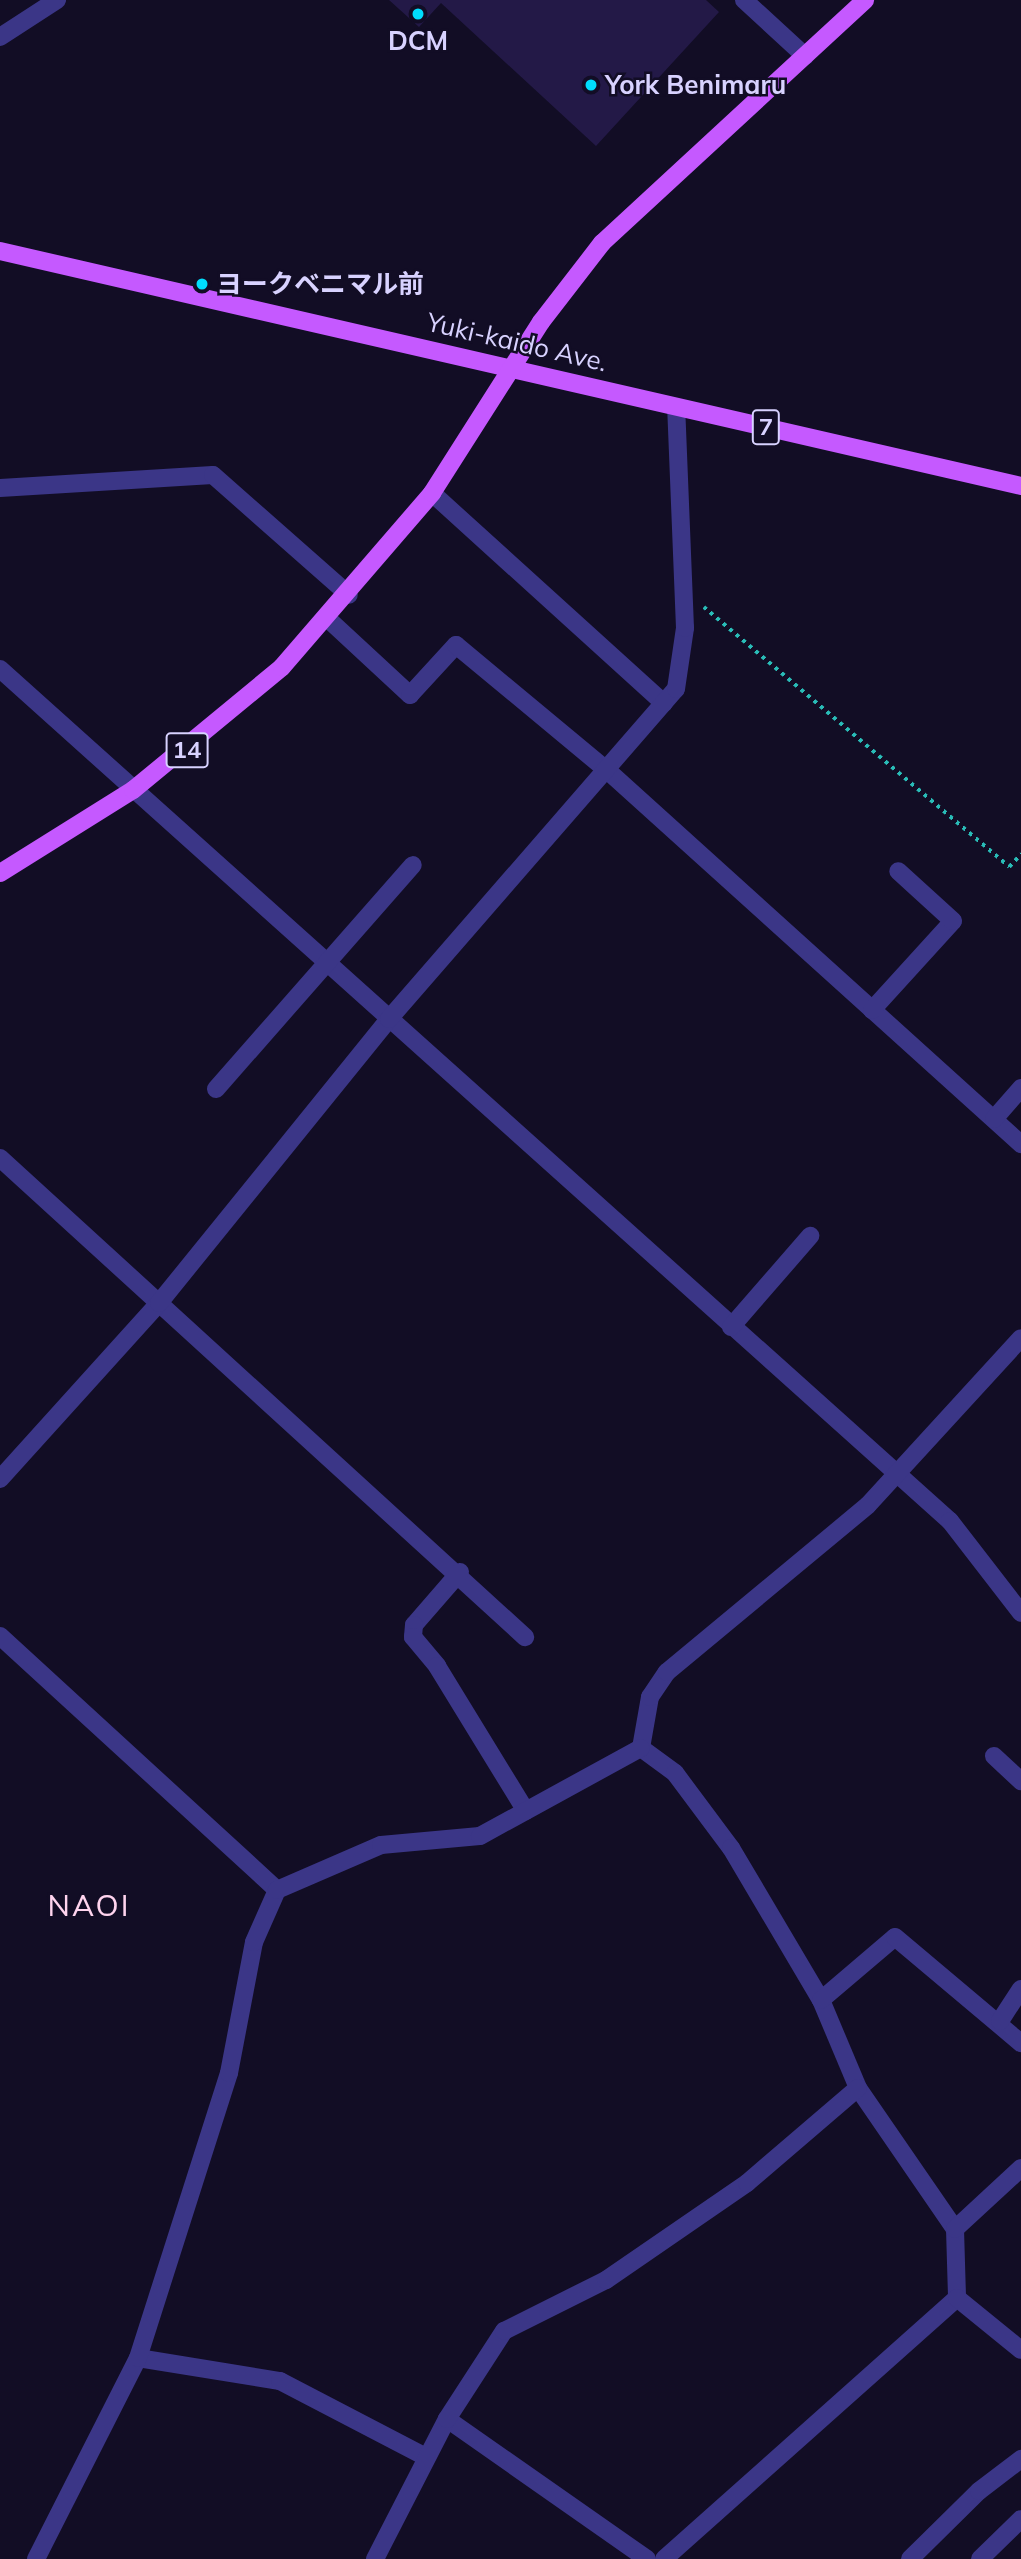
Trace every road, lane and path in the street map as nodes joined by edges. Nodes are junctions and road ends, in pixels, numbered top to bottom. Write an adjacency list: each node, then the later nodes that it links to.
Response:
1 (57, 0): 4 (street)
2 (744, 0): 5 (street)
3 (864, 0): 5 (main road)
4 (0, 37)
5 (805, 56): 7 (main road)
6 (0, 251): 7 (main road, Yuki-kaido Ave. / 7)
7 (511, 368): 8 (main road, Yuki-kaido Ave. / 7); 11 (main road, 14)
8 (676, 407): 9 (main road, Yuki-kaido Ave. / 7); 12 (street)
9 (1021, 486)
10 (0, 488): 13 (street)
11 (432, 493): 13 (main road, 14); 16 (street)
12 (684, 590): 16 (street); 19 (path)
13 (349, 595): 14 (main road, 14)
14 (328, 619): 17 (street); 18 (main road, 14)
15 (0, 669): 18 (street)
16 (664, 703): 17 (street)
17 (608, 771): 24 (street); 25 (street)
18 (133, 790): 22 (main road, 14); 23 (street)
19 (1021, 854)
20 (413, 865): 23 (street)
21 (898, 871): 24 (street)
22 (0, 873)
23 (326, 964): 25 (street); 27 (street)
24 (872, 1010): 28 (street)
25 (389, 1019): 32 (street); 33 (street)
26 (1021, 1088): 28 (street)
27 (216, 1089)
28 (993, 1119): 29 (street)
29 (1021, 1144)
30 (0, 1158): 32 (street)
31 (810, 1236): 33 (street)
32 (159, 1303): 36 (street); 37 (street)
33 (731, 1326): 35 (street)
34 (1021, 1338): 35 (street)
35 (897, 1476): 38 (street); 41 (street)
36 (0, 1479)
37 (460, 1573): 40 (street); 44 (street)
38 (1021, 1613)
39 (0, 1636): 45 (street)
40 (525, 1637)
41 (641, 1748): 44 (street); 47 (street)
42 (994, 1756): 43 (street)
43 (1021, 1781)
44 (526, 1811): 45 (street)
45 (277, 1890): 55 (street)
46 (1021, 1989): 48 (street)
47 (821, 2000): 48 (street); 50 (street)
48 (1000, 2021): 49 (street)
49 (1021, 2043)
50 (858, 2088): 52 (street); 56 (street)
51 (1021, 2168): 52 (street)
52 (955, 2229): 53 (street)
53 (957, 2298): 54 (street); 63 (street)
54 (1021, 2350)
55 (138, 2358): 57 (street); 60 (street)
56 (447, 2419): 57 (street); 62 (street)
57 (426, 2457): 61 (street)
58 (1021, 2459): 64 (street)
59 (1021, 2519): 65 (street)
60 (36, 2559)
61 (375, 2559)
62 (648, 2559)
63 (664, 2559)
64 (910, 2559)
65 (980, 2559)

